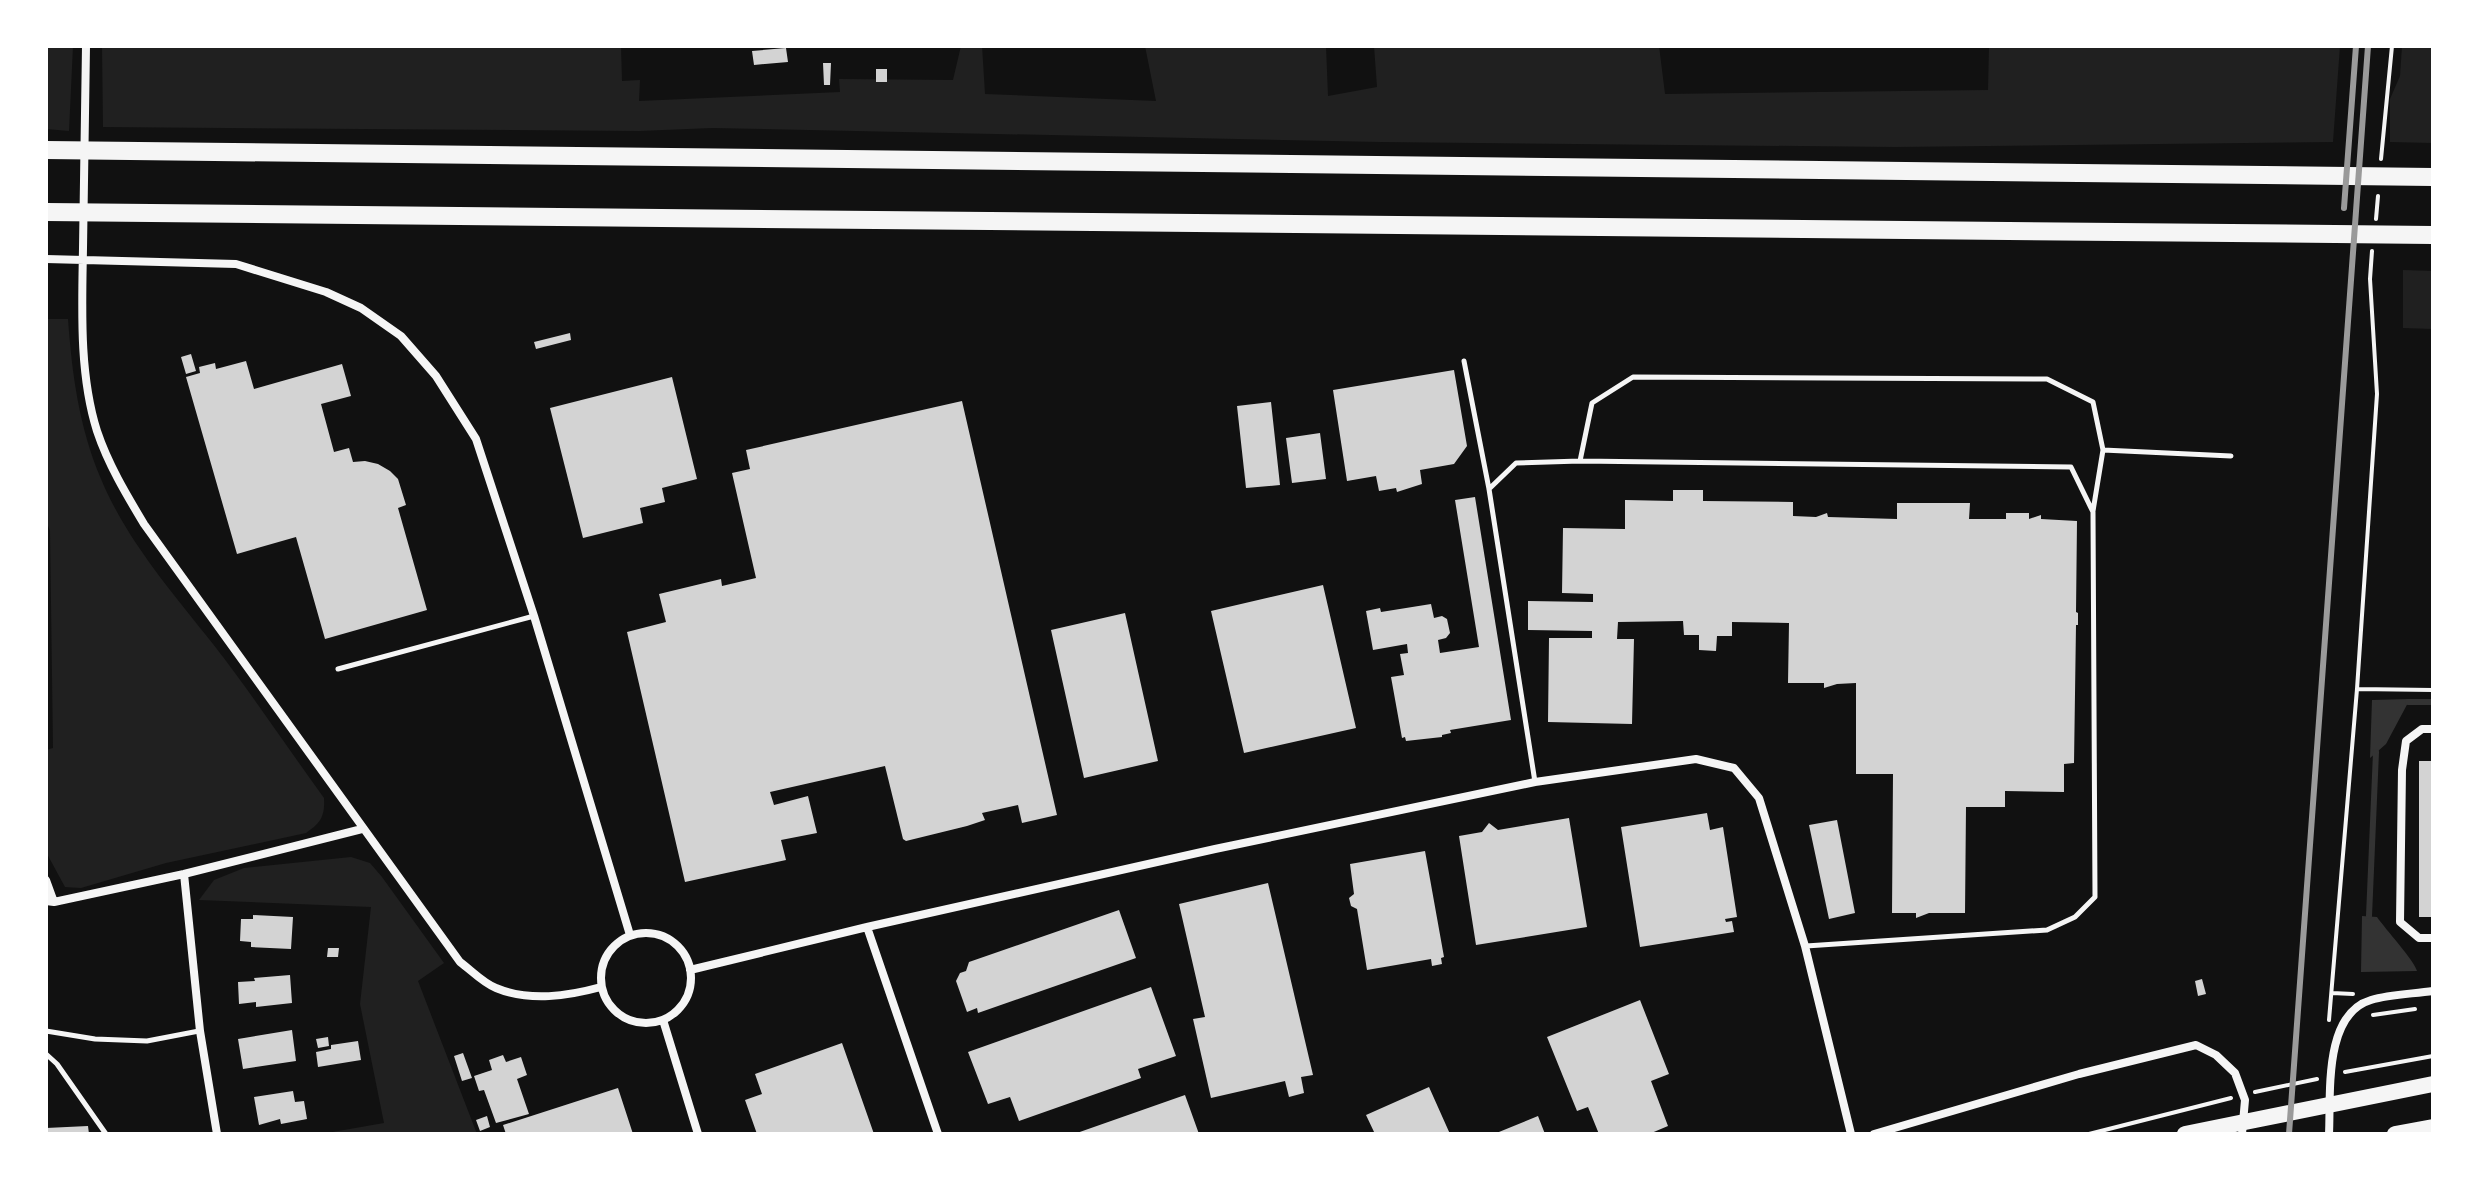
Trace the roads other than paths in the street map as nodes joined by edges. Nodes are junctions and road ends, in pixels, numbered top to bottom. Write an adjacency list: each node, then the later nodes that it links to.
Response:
1 (86, 47): 17 (street)
2 (46, 150): 3 (highway)
3 (2424, 177)
4 (46, 212): 5 (highway)
5 (2424, 235)
6 (46, 259): 13 (street)
7 (1464, 361): 11 (lane)
8 (2103, 450): 9 (lane); 10 (lane); 12 (lane)
9 (2231, 456)
10 (1580, 461): 11 (lane); 12 (lane)
11 (1489, 489): 16 (lane)
12 (2093, 512): 24 (lane)
13 (534, 616): 14 (lane); 22 (street)
14 (338, 669)
15 (2433, 729): 23 (street)
16 (1535, 782): 21 (street); 24 (street)
17 (362, 829): 18 (street); 26 (street)
18 (184, 874): 20 (street); 30 (street)
19 (46, 880): 20 (street)
20 (50, 902)
21 (867, 927): 25 (street); 38 (street)
22 (630, 935): 25 (street); 26 (street)
23 (2433, 938)
24 (1805, 946): 39 (street)
25 (690, 970): 28 (street)
26 (601, 987): 28 (street)
27 (2433, 991): 42 (street)
28 (663, 1020): 37 (street)
29 (46, 1031): 30 (lane)
30 (200, 1031): 36 (street)
31 (46, 1054): 35 (lane)
32 (2433, 1084): 34 (highway)
33 (2433, 1127): 43 (highway)
34 (2188, 1133)
35 (106, 1134)
36 (217, 1134)
37 (698, 1134)
38 (938, 1134)
39 (1851, 1134)
40 (1874, 1134): 41 (street)
41 (2242, 1134)
42 (2329, 1134)
43 (2395, 1134)

